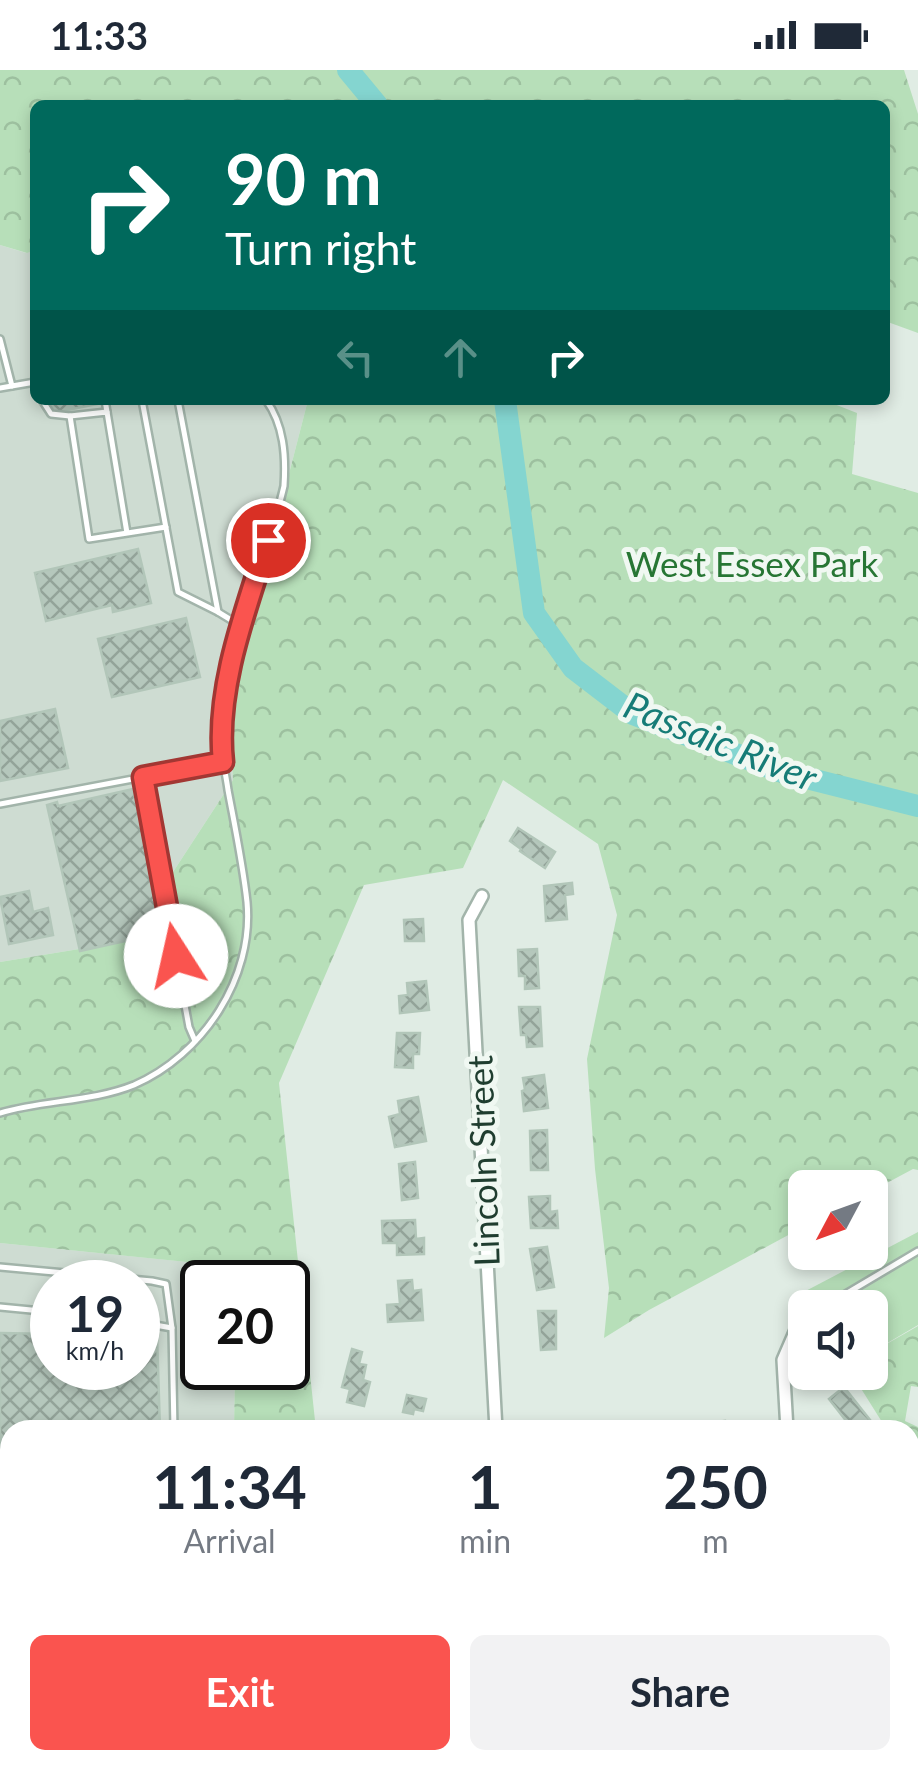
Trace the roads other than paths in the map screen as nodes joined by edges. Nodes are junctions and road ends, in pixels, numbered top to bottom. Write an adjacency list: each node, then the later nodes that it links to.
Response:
1 (0, 339): 3 (lane)
2 (30, 384): 3 (lane)
3 (12, 386): 4 (lane)
4 (0, 388)
5 (45, 405): 11 (lane)
6 (106, 405): 10 (lane)
7 (143, 405): 12 (lane)
8 (179, 405): 14 (lane)
9 (269, 405): 15 (lane)
10 (107, 412): 11 (lane); 13 (lane)
11 (70, 416): 13 (lane)
12 (166, 527): 13 (lane); 14 (lane)
13 (128, 533)
14 (218, 612): 15 (lane)
15 (241, 626): 16 (lane)
16 (223, 762): 17 (lane); 20 (lane)
17 (143, 777): 18 (lane); 20 (lane)
18 (0, 804)
19 (482, 896): 31 (street, Lincoln Street)
20 (195, 1040): 21 (lane)
21 (0, 1113)
22 (918, 1251): 24 (lane)
23 (0, 1267): 28 (lane)
24 (852, 1290)
25 (0, 1308): 26 (lane)
26 (30, 1310)
27 (160, 1326): 28 (lane)
28 (172, 1328): 30 (lane)
29 (788, 1350): 32 (street)
30 (174, 1420)
31 (495, 1420)
32 (786, 1420)

